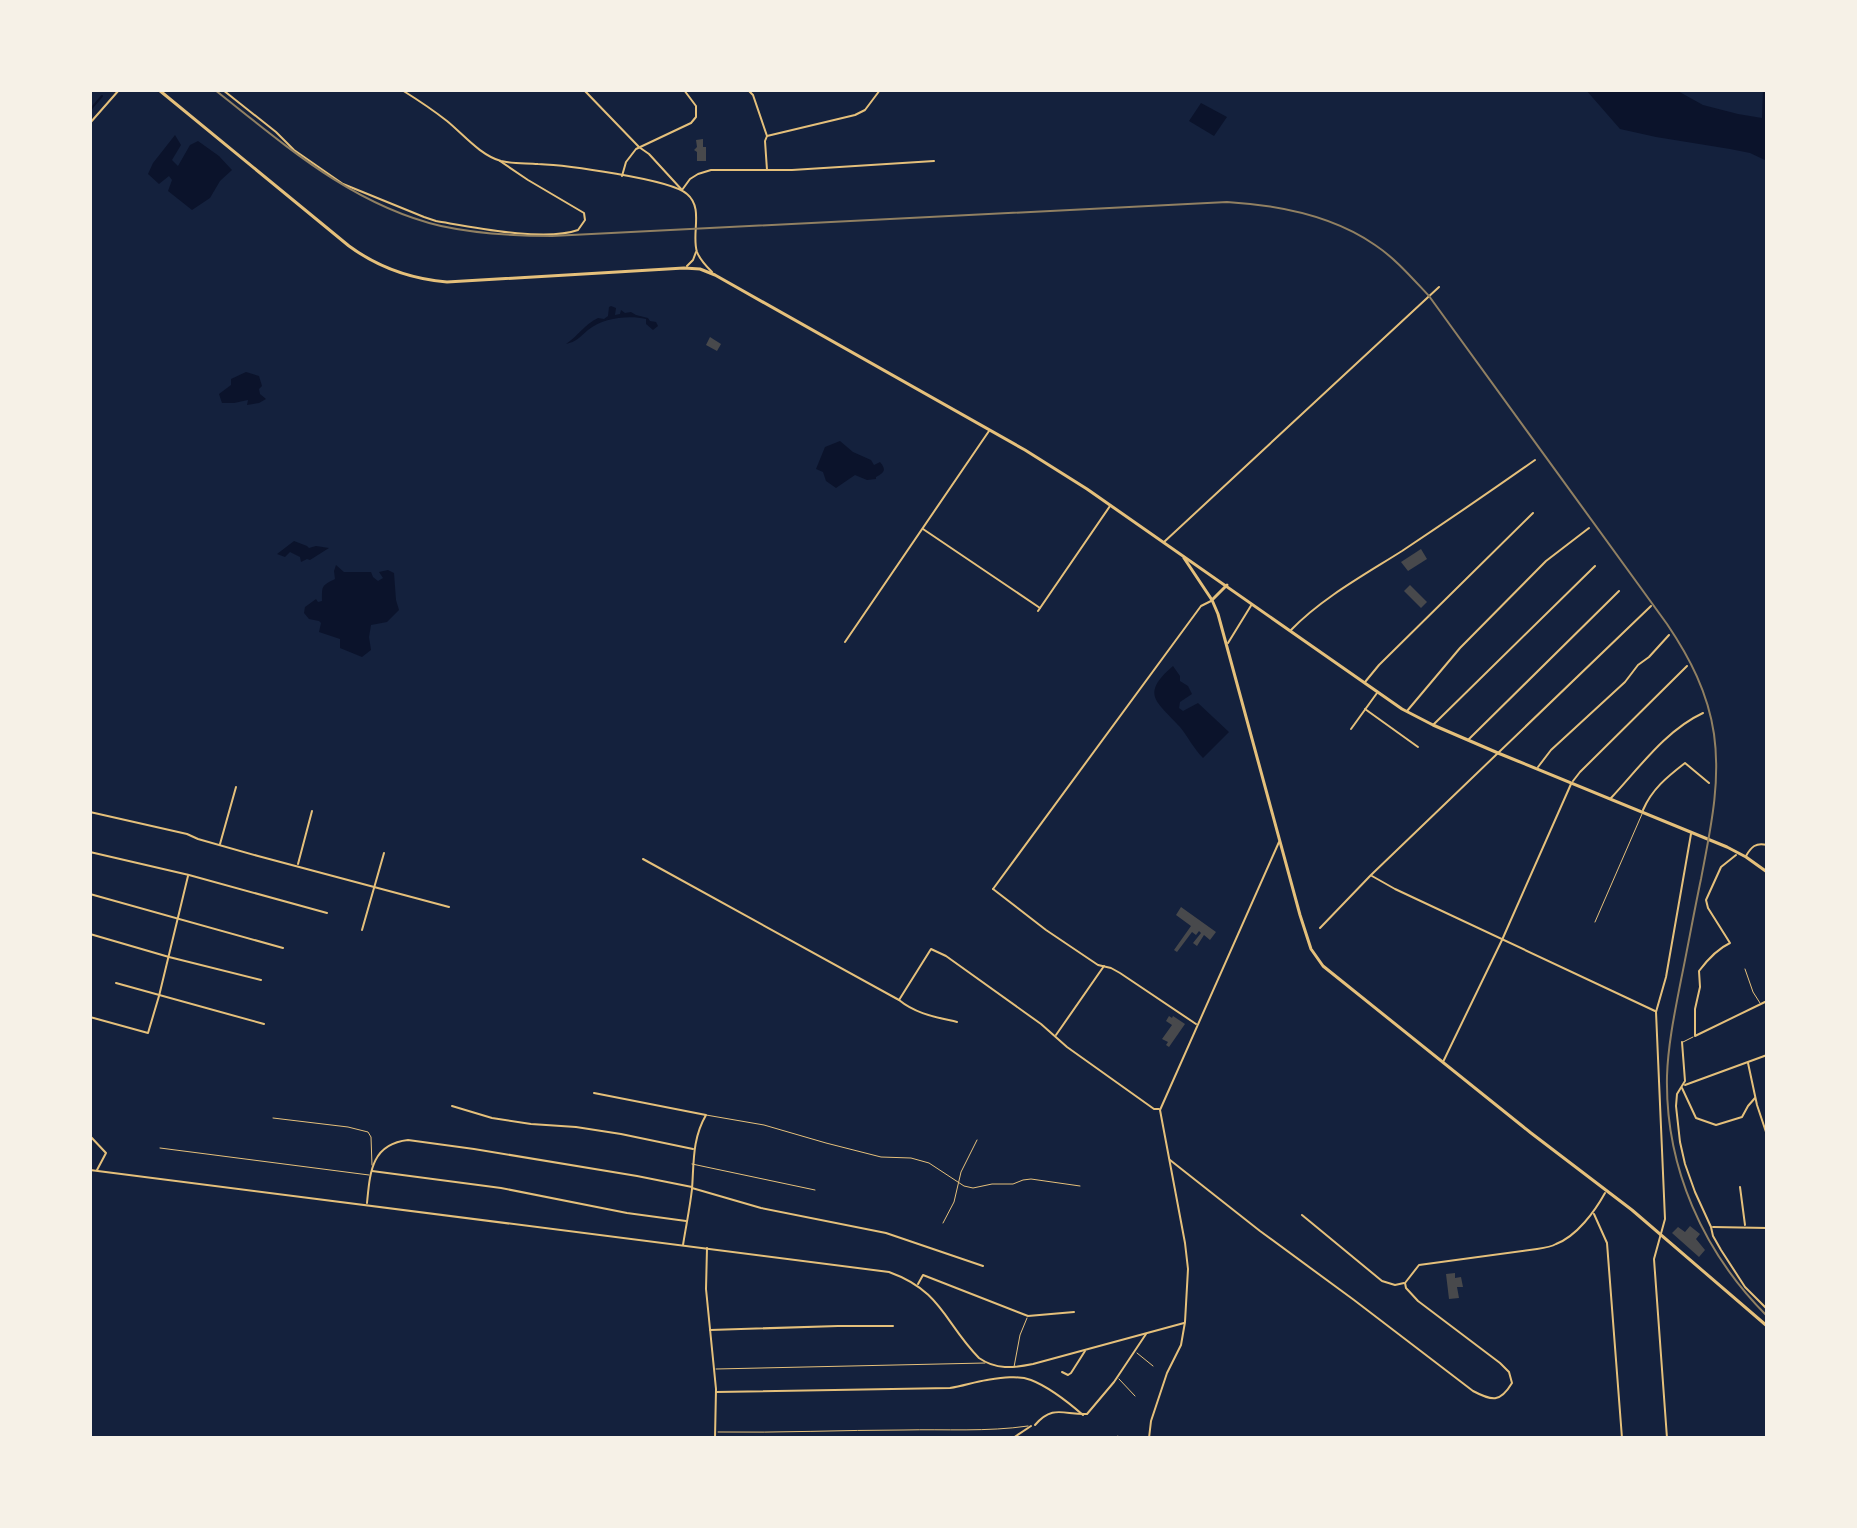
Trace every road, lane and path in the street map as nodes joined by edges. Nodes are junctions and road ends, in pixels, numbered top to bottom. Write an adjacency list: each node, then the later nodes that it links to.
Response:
1 (119, 90): 9 (street)
2 (159, 90): 18 (main road)
3 (223, 90): 12 (street)
4 (402, 90): 12 (street)
5 (584, 90): 11 (street)
6 (684, 90): 11 (street)
7 (748, 90): 10 (street)
8 (880, 90): 10 (street)
9 (90, 123)
10 (767, 136): 14 (street)
11 (639, 147): 15 (street); 16 (street)
12 (500, 160): 15 (street)
13 (934, 161): 14 (street)
14 (767, 171): 16 (street)
15 (622, 176): 16 (street)
16 (680, 189): 17 (street)
17 (696, 251): 18 (street); 19 (street)
18 (684, 268): 19 (main road)
19 (715, 275): 21 (main road)
20 (1439, 287): 27 (street)
21 (990, 430): 23 (main road); 25 (street)
22 (1535, 460): 35 (street)
23 (1110, 505): 25 (street); 27 (main road)
24 (1533, 513): 40 (street)
25 (922, 528): 37 (street)
26 (1589, 528): 43 (street)
27 (1164, 542): 28 (main road)
28 (1182, 555): 30 (main road); 32 (main road)
29 (1595, 566): 45 (street)
30 (1227, 585): 32 (main road); 33 (main road)
31 (1619, 591): 47 (street)
32 (1212, 600): 38 (main road); 83 (street)
33 (1253, 603): 35 (main road); 38 (street)
34 (1651, 606): 49 (street)
35 (1291, 630): 40 (main road)
36 (1669, 635): 50 (street)
37 (845, 642)
38 (1227, 645): 59 (main road)
39 (1687, 666): 51 (street)
40 (1365, 683): 41 (main road)
41 (1378, 692): 42 (street); 43 (main road)
42 (1365, 709): 46 (street); 48 (street)
43 (1407, 711): 45 (main road)
44 (1703, 713): 54 (street)
45 (1433, 725): 47 (main road)
46 (1351, 729)
47 (1468, 740): 49 (main road)
48 (1418, 747)
49 (1498, 753): 50 (main road); 70 (street)
50 (1537, 768): 51 (main road)
51 (1572, 782): 54 (main road); 80 (street)
52 (1709, 783): 57 (street)
53 (236, 787): 60 (street)
54 (1610, 799): 57 (main road)
55 (312, 811): 67 (street)
56 (90, 812): 60 (street)
57 (1643, 812): 58 (main road); 76 (lane)
58 (1692, 833): 63 (main road); 91 (street)
59 (1280, 841): 95 (street); 101 (main road)
60 (220, 845): 67 (street)
61 (1767, 845): 65 (street)
62 (90, 852): 69 (street)
63 (1738, 852): 65 (main road); 97 (street)
64 (384, 853): 71 (street)
65 (1746, 857): 68 (main road)
66 (643, 859): 88 (street)
67 (297, 866): 71 (street)
68 (1767, 872)
69 (189, 875): 74 (street); 75 (street)
70 (1371, 875): 77 (street); 80 (street)
71 (376, 887): 73 (street); 78 (street)
72 (90, 894): 75 (street)
73 (449, 907)
74 (327, 913)
75 (177, 917): 81 (street); 82 (street)
76 (1595, 922)
77 (1320, 928)
78 (362, 930)
79 (90, 934): 82 (street)
80 (1502, 940): 91 (street); 101 (street)
81 (283, 948)
82 (169, 957): 85 (street); 87 (street)
83 (1104, 966): 95 (street); 96 (street)
84 (1745, 969): 90 (lane)
85 (261, 980)
86 (116, 983): 87 (street)
87 (159, 996): 92 (street); 94 (street)
88 (899, 1000): 93 (street); 96 (street)
89 (1767, 1001): 90 (street)
90 (1761, 1004): 97 (street)
91 (1656, 1012): 134 (street)
92 (90, 1017)
93 (957, 1022)
94 (264, 1024)
95 (1197, 1025): 106 (street)
96 (1055, 1036): 106 (street)
97 (1695, 1036): 98 (lane)
98 (1682, 1042): 102 (street)
99 (1767, 1055): 100 (street)
100 (1747, 1062): 102 (street); 104 (street)
101 (1442, 1063): 125 (main road)
102 (1683, 1086): 104 (street); 132 (street)
103 (594, 1093): 107 (street)
104 (1755, 1098): 109 (street)
105 (452, 1106): 113 (street)
106 (1160, 1110): 114 (street)
107 (706, 1115): 113 (street); 120 (lane)
108 (273, 1118): 116 (lane)
109 (1767, 1135)
110 (90, 1136): 118 (street)
111 (977, 1140): 120 (lane)
112 (160, 1148): 119 (lane)
113 (694, 1149): 115 (street)
114 (1169, 1159): 138 (street); 143 (street)
115 (692, 1164): 123 (street); 124 (lane)
116 (372, 1165): 119 (street); 123 (street)
117 (90, 1170): 118 (street)
118 (96, 1171): 126 (street)
119 (370, 1173): 126 (street); 129 (street)
120 (958, 1182): 121 (lane); 130 (lane)
121 (1080, 1186)
122 (1740, 1187): 131 (street)
123 (692, 1188): 129 (street); 137 (street)
124 (815, 1190)
125 (1606, 1190): 127 (street); 134 (main road)
126 (367, 1205): 135 (street)
127 (1593, 1213): 138 (street); 164 (street)
128 (1302, 1215): 138 (street)
129 (686, 1221): 135 (street)
130 (943, 1223)
131 (1746, 1226): 132 (street); 133 (street)
132 (1711, 1227): 140 (street)
133 (1767, 1228)
134 (1661, 1236): 145 (main road); 165 (street)
135 (683, 1246): 136 (street)
136 (707, 1248): 139 (street); 146 (street)
137 (983, 1266)
138 (1405, 1283)
139 (918, 1285): 142 (street); 150 (street)
140 (1767, 1309)
141 (1074, 1312): 142 (street)
142 (1028, 1316): 152 (lane)
143 (1185, 1322): 147 (street); 163 (street)
144 (893, 1326): 146 (street)
145 (1767, 1326)
146 (710, 1330): 153 (street)
147 (1146, 1333): 148 (street); 149 (street)
148 (1085, 1350): 152 (street); 154 (street)
149 (1135, 1351): 151 (lane); 155 (street)
150 (985, 1363): 152 (street); 153 (lane)
151 (1153, 1366)
152 (1014, 1367)
153 (713, 1370): 156 (street)
154 (1062, 1372)
155 (1117, 1377): 157 (lane); 158 (street)
156 (716, 1392): 158 (street); 160 (street)
157 (1135, 1396)
158 (1083, 1415): 159 (street)
159 (1033, 1426): 160 (lane); 162 (street)
160 (715, 1432): 161 (street)
161 (715, 1438)
162 (1013, 1438)
163 (1149, 1438)
164 (1622, 1438)
165 (1667, 1438)

